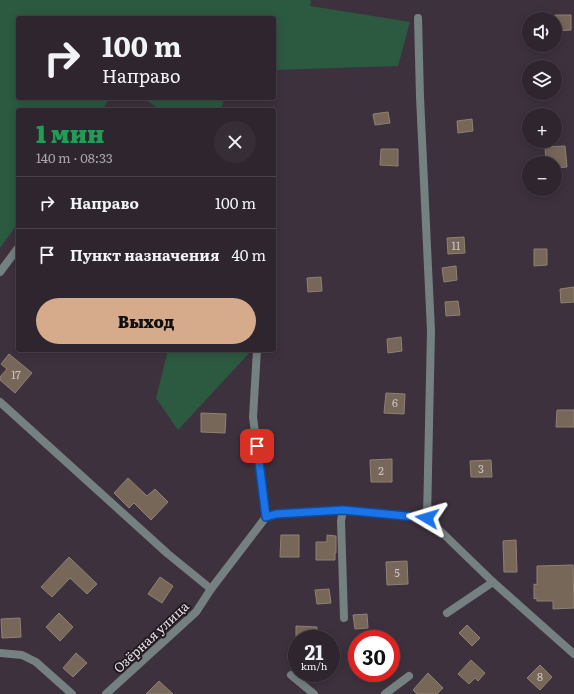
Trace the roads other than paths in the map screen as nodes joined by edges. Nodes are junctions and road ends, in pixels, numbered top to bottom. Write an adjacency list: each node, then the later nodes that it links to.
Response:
1 (418, 18): 8 (street)
2 (16, 251): 3 (street)
3 (0, 272)
4 (257, 352): 7 (street)
5 (0, 402): 10 (street)
6 (343, 510): 7 (street); 8 (street); 12 (street)
7 (266, 517): 10 (street, Озёрная улица)
8 (427, 518): 9 (street)
9 (493, 582): 11 (street); 14 (street)
10 (211, 589): 18 (street, Озёрная улица)
11 (447, 613)
12 (344, 618)
13 (0, 653): 17 (street)
14 (574, 654)
15 (409, 676): 20 (street)
16 (299, 682): 19 (street)
17 (72, 694)
18 (106, 694)
19 (314, 694)
20 (385, 694)

